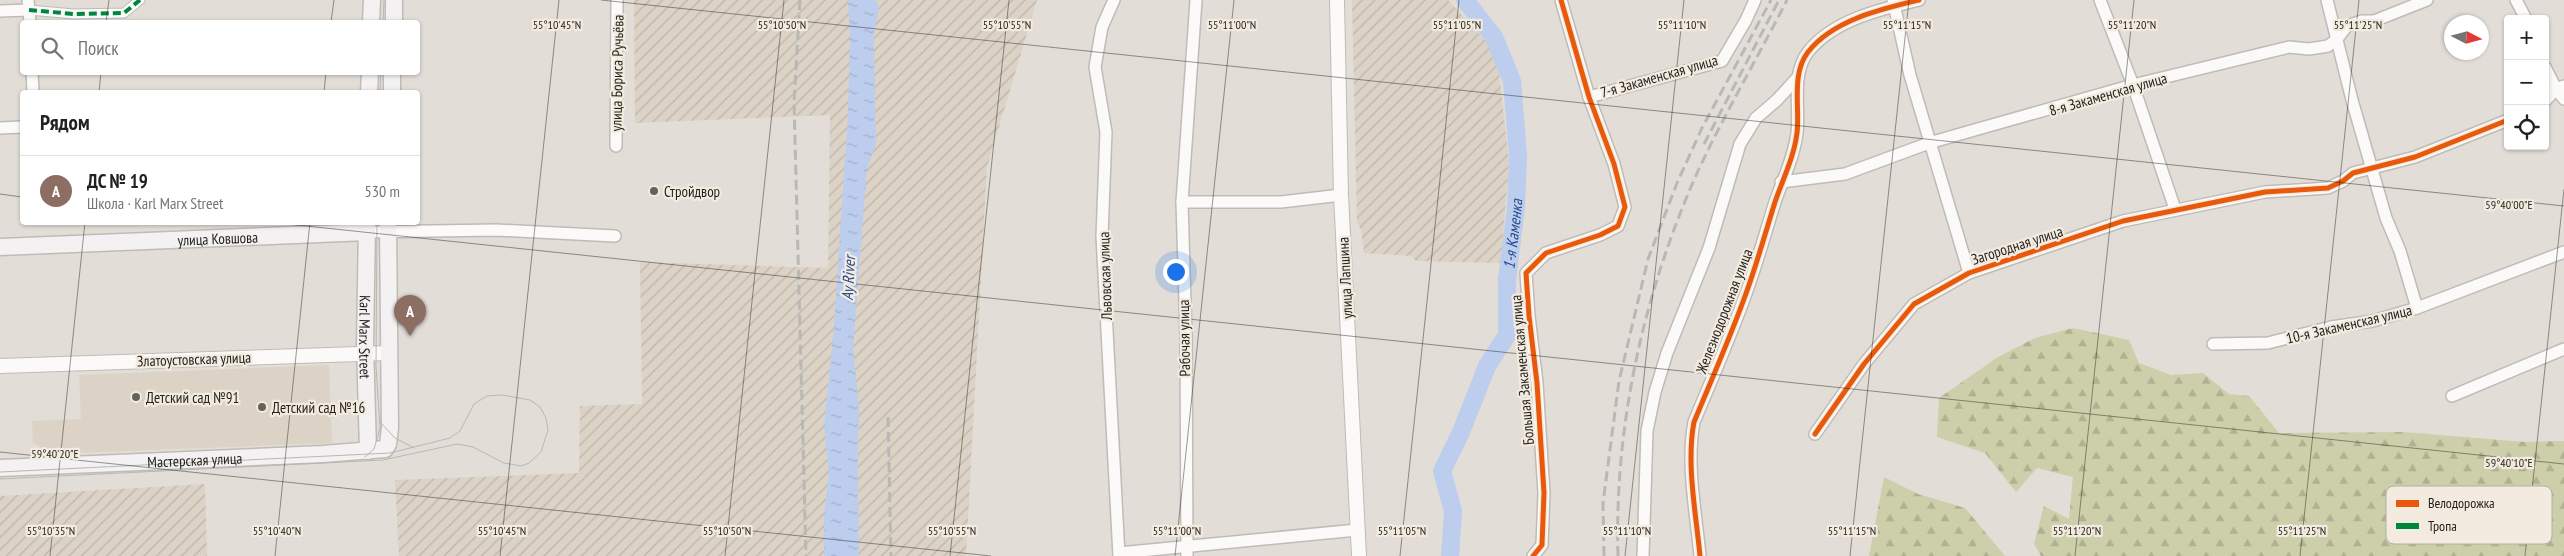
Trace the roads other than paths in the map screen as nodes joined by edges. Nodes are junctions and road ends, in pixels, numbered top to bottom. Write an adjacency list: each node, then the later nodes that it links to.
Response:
1 (140, 0): 16 (street)
2 (372, 0): 20 (main road)
3 (394, 0): 21 (main road)
4 (618, 0): 40 (street, улица Бориса Ручьёва)
5 (1114, 0): 65 (street, Львовская улица)
6 (1196, 0): 44 (street, Рабочая улица)
7 (1336, 0): 43 (street, улица Лапшина)
8 (1561, 0): 33 (street)
9 (1755, 0): 33 (street, 7-я Закаменская улица)
10 (1919, 0): 15 (street)
11 (2100, 0): 28 (street)
12 (2327, 0): 22 (street)
13 (2427, 0): 22 (street, 8-я Закаменская улица)
14 (2516, 0): 18 (street)
15 (1894, 3): 27 (street); 39 (street)
16 (29, 5): 17 (street); 19 (street)
17 (0, 11)
18 (2524, 15)
19 (30, 20)
20 (371, 20)
21 (394, 20)
22 (2337, 40): 28 (street, 8-я Закаменская улица); 41 (street)
23 (2549, 73): 29 (street)
24 (32, 75): 30 (street)
25 (370, 75): 31 (main road)
26 (392, 75): 32 (main road)
27 (1798, 77): 42 (street, Железнодорожная улица); 68 (street)
28 (2133, 85): 39 (street, 8-я Закаменская улица); 45 (street)
29 (2560, 88): 34 (street); 35 (street)
30 (33, 90)
31 (369, 90)
32 (392, 90)
33 (1589, 97): 67 (street, Большая Закаменская улица)
34 (2549, 98)
35 (2564, 99)
36 (2504, 122): 41 (street, Загородная улица)
37 (20, 127): 38 (street)
38 (0, 128)
39 (1929, 143): 42 (street, 8-я Закаменская улица); 51 (street)
40 (616, 146)
41 (2372, 166): 45 (street, Загородная улица); 52 (street)
42 (1781, 182): 69 (street, Железнодорожная улица)
43 (1341, 195): 44 (street); 63 (street, улица Лапшина)
44 (1182, 202): 64 (street, Рабочая улица)
45 (2175, 209): 51 (street, Загородная улица)
46 (388, 226): 47 (street, улица Ковшова); 48 (street, улица Ковшова); 55 (main road, Karl Marx Street)
47 (367, 227): 49 (main road, улица Ковшова); 56 (main road, Karl Marx Street)
48 (615, 236)
49 (0, 247)
50 (2564, 252): 52 (street, 10-я Закаменская улица)
51 (1969, 273): 59 (street, Загородная улица)
52 (2418, 308): 53 (street, 10-я Закаменская улица)
53 (2213, 344)
54 (2564, 349): 58 (street)
55 (388, 353): 56 (street, Златоустовская улица); 60 (main road, Karl Marx Street)
56 (366, 354): 57 (street, Златоустовская улица); 61 (main road, Karl Marx Street)
57 (0, 366)
58 (2452, 396)
59 (1815, 434)
60 (388, 444): 61 (main road, Мастерская улица)
61 (368, 451): 62 (main road, Мастерская улица)
62 (0, 468)
63 (1358, 530): 64 (street); 66 (street, улица Лапшина)
64 (1187, 552): 65 (street)
65 (1119, 554)
66 (1359, 556)
67 (1533, 556)
68 (1643, 556)
69 (1700, 556)

